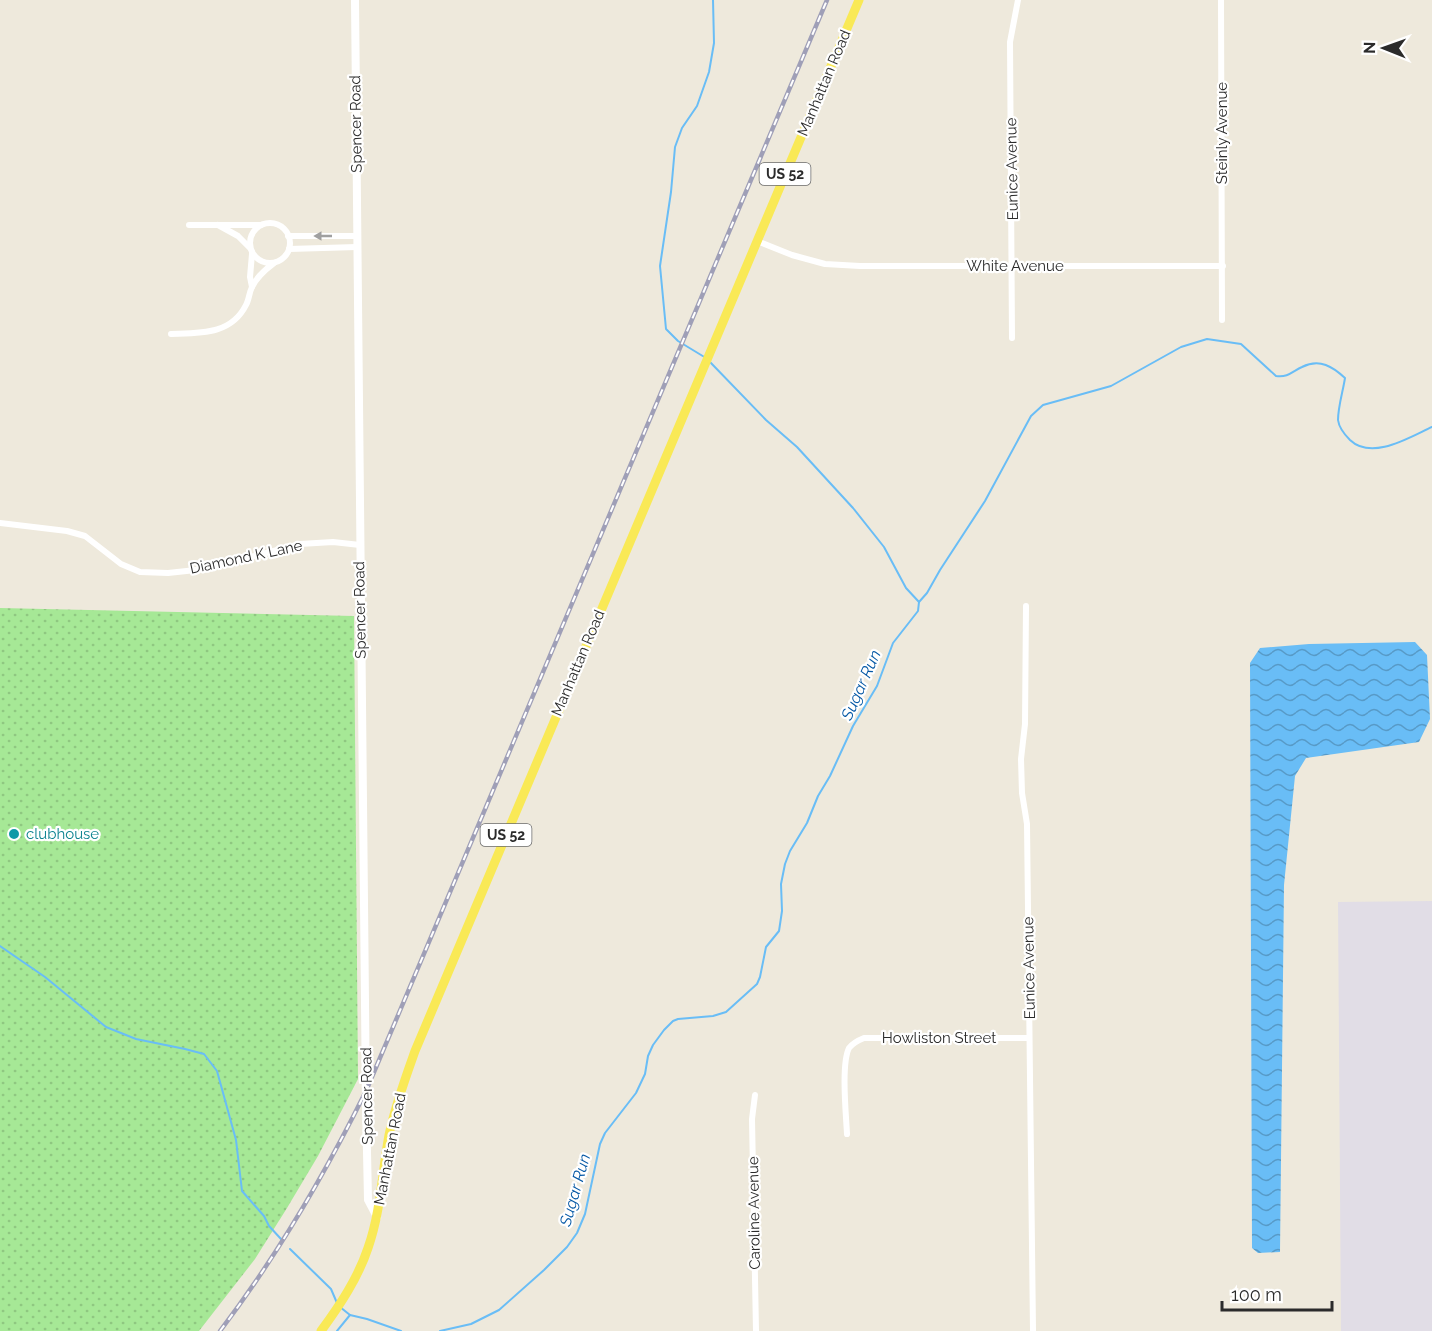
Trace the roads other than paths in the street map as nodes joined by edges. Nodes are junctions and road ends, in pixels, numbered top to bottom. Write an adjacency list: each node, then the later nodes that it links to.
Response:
1 (354, 0): 9 (street, Spencer Road)
2 (859, 0): 10 (main road, Manhattan Road / US 52)
3 (1018, 0): 15 (street, Eunice Avenue)
4 (1221, 0): 16 (street, Steinly Avenue)
5 (189, 225): 6 (street)
6 (217, 225): 7 (street); 13 (street)
7 (262, 225): 8 (street); 13 (street)
8 (288, 236): 9 (street, one-way to 8); 12 (street)
9 (357, 236): 11 (street, Spencer Road)
10 (757, 241): 15 (street, White Avenue); 27 (main road, Manhattan Road / US 52)
11 (357, 247): 12 (street); 22 (street, Spencer Road)
12 (289, 249): 14 (street)
13 (251, 251): 14 (street); 17 (street)
14 (274, 263): 17 (street)
15 (1013, 266): 16 (street, White Avenue); 20 (street, Eunice Avenue)
16 (1223, 266): 18 (street)
17 (252, 287): 19 (street)
18 (1222, 320)
19 (171, 333)
20 (1012, 338)
21 (0, 523): 22 (street, Diamond K Lane)
22 (360, 545): 27 (street, Spencer Road)
23 (1026, 606): 24 (street, Eunice Avenue)
24 (1029, 1038): 26 (street, Howliston Street); 30 (street, Eunice Avenue)
25 (755, 1095): 29 (street, Caroline Avenue)
26 (847, 1134)
27 (377, 1217): 28 (main road, Manhattan Road / US 52)
28 (321, 1331)
29 (756, 1331)
30 (1033, 1331)

